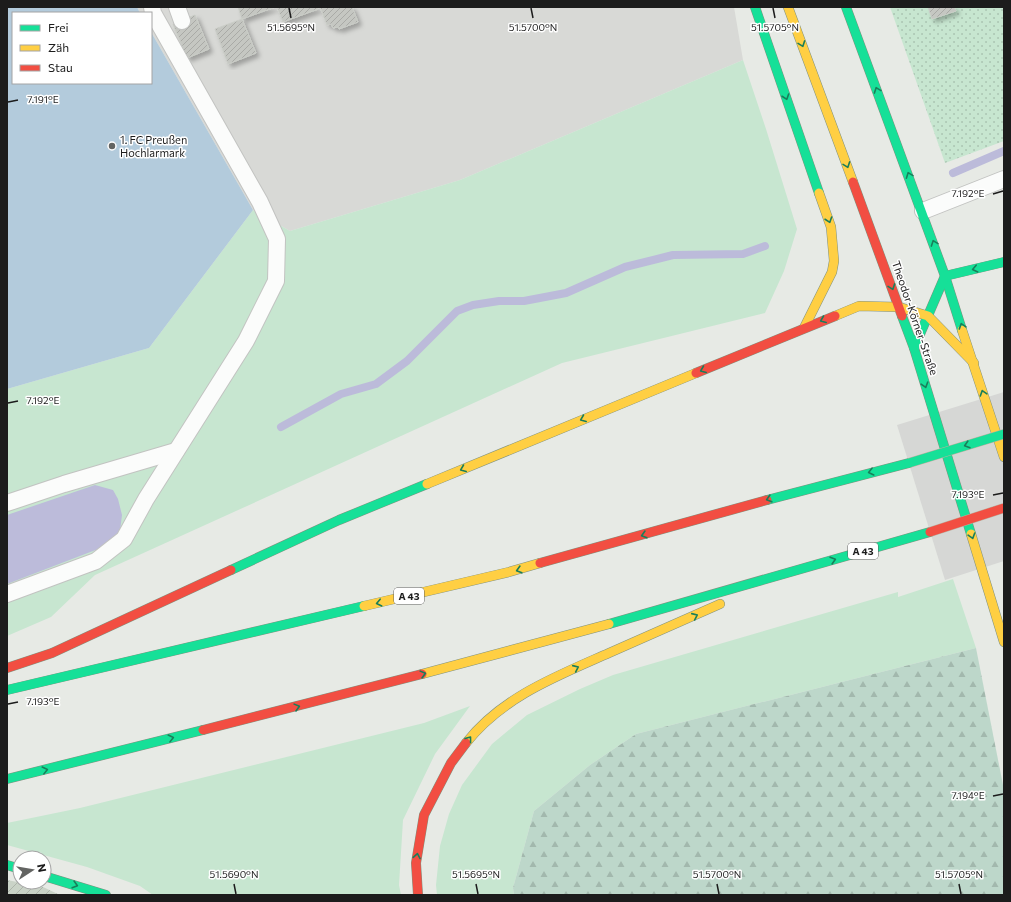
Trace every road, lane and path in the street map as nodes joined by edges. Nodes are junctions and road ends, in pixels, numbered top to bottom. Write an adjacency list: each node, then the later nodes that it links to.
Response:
1 (152, 7): 15 (lane)
2 (755, 7): 11 (main road, one-way to 11)
3 (788, 7): 9 (main road, Theodor-Körner-Straße, one-way to 9)
4 (846, 7): 6 (main road, one-way to 4)
5 (1004, 179): 6 (lane)
6 (922, 211): 8 (main road, one-way to 6)
7 (1004, 262): 8 (main road, one-way to 8)
8 (945, 276): 10 (main road); 13 (main road, one-way to 8)
9 (899, 307): 10 (main road); 11 (main road, one-way to 11); 12 (main road, Theodor-Körner-Straße)
10 (928, 316): 12 (main road); 13 (main road)
11 (804, 328): 22 (main road, one-way to 22)
12 (914, 348): 21 (main road, Theodor-Körner-Straße, one-way to 21)
13 (974, 363): 16 (main road, one-way to 13)
14 (1004, 434): 23 (main road, A 43, one-way to 23, bridge)
15 (176, 451): 17 (lane); 20 (lane)
16 (1004, 457)
17 (7, 503)
18 (1004, 508): 19 (main road, A 43, one-way to 18, bridge)
19 (795, 571): 24 (main road, A 43, one-way to 19); 27 (main road, one-way to 19)
20 (7, 594)
21 (1004, 642)
22 (7, 668)
23 (7, 690)
24 (7, 779)
25 (52, 878): 26 (main road, one-way to 26)
26 (106, 895)
27 (418, 895)

